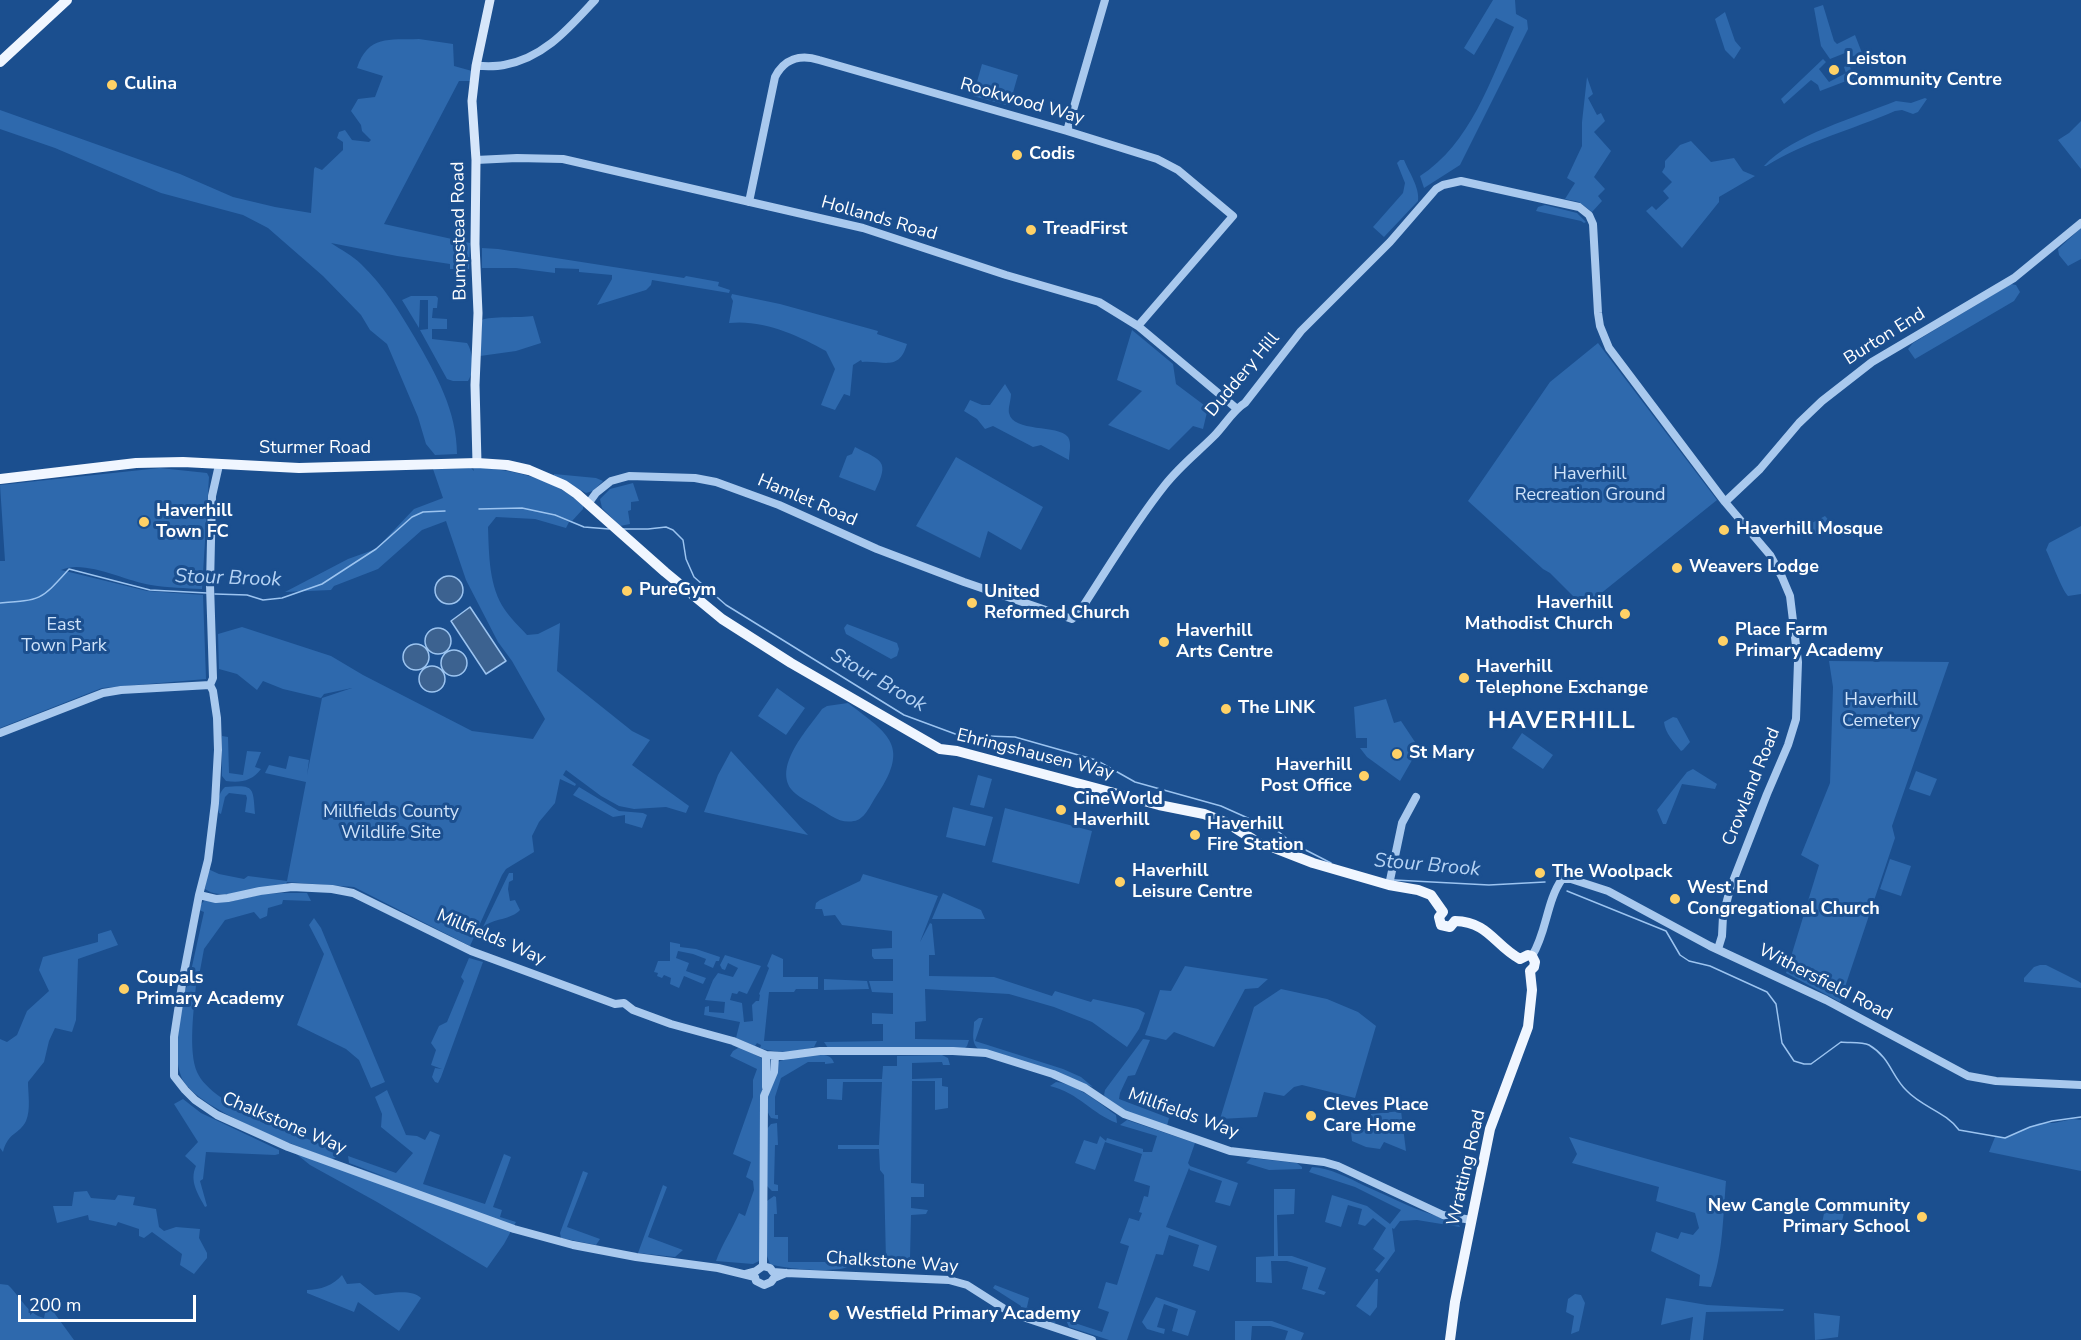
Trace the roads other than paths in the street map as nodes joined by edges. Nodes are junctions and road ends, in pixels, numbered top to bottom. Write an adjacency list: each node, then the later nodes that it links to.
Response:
1 (67, 0): 5 (main road)
2 (490, 0): 6 (main road, Bumpstead Road)
3 (595, 0): 6 (street)
4 (1105, 0): 7 (street)
5 (0, 62)
6 (476, 66): 8 (main road, Bumpstead Road)
7 (1067, 131): 10 (street, Rookwood Way); 12 (street, Rookwood Way)
8 (476, 160): 10 (street, Hollands Road); 14 (main road, Bumpstead Road)
9 (1461, 181): 13 (street, Duddery Hill); 17 (street, Crowland Road)
10 (749, 202): 12 (street, Hollands Road)
11 (2081, 222): 17 (street, Burton End)
12 (1138, 326): 13 (street, Hollands Road)
13 (1236, 408): 20 (street, Duddery Hill)
14 (477, 463): 15 (main road, Sturmer Road); 18 (main road, Sturmer Road)
15 (219, 465): 16 (main road, Sturmer Road); 21 (street, Chalkstone Way)
16 (0, 478)
17 (1725, 502): 26 (street, Crowland Road)
18 (588, 504): 19 (main road, Sturmer Road); 20 (street, Hamlet Road)
19 (616, 529): 24 (main road, Ehringshausen Way)
20 (1076, 617)
21 (210, 685): 22 (street); 25 (street, Chalkstone Way)
22 (0, 733)
23 (1416, 797): 24 (street)
24 (1389, 884): 28 (main road)
25 (199, 895): 30 (street, Millfields Way); 33 (street, Chalkstone Way)
26 (1714, 948): 27 (street, Withersfield Road); 31 (street, Withersfield Road)
27 (1532, 956): 28 (main road); 29 (main road, Wratting Road)
28 (1520, 959): 29 (main road)
29 (1530, 971): 32 (main road, Wratting Road)
30 (771, 1056): 32 (street, Millfields Way); 33 (street)
31 (2081, 1085)
32 (1471, 1220): 36 (main road, Wratting Road)
33 (758, 1271): 34 (street); 34 (street, Chalkstone Way)
34 (773, 1275): 35 (street, Chalkstone Way)
35 (1092, 1340)
36 (1450, 1340)

